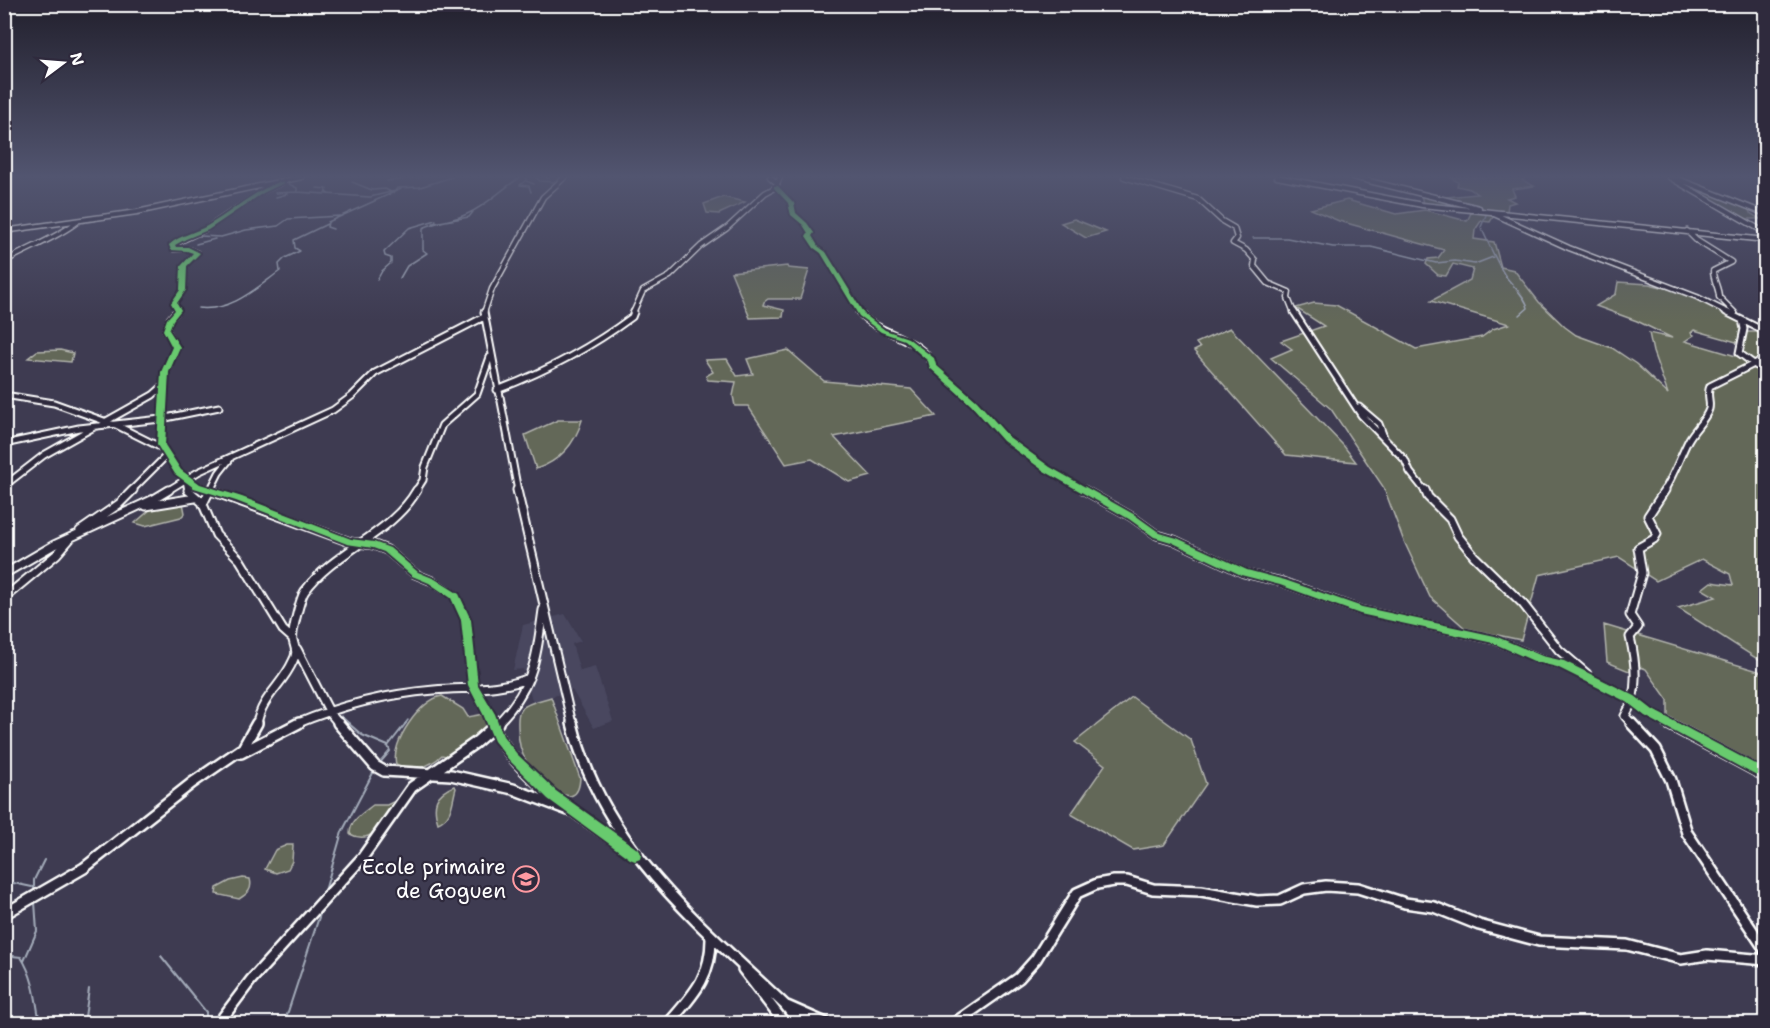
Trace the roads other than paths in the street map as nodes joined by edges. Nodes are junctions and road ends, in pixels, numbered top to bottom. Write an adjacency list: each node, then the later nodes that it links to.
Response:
1 (53, 225): 10 (street)
2 (74, 225): 13 (street)
3 (212, 225): 21 (street)
4 (527, 225): 14 (street)
5 (730, 225): 22 (street)
6 (806, 225): 45 (street)
7 (1229, 225): 45 (street)
8 (1518, 225): 15 (street)
9 (1624, 225): 11 (street)
10 (4, 231)
11 (1687, 231): 12 (street); 15 (street)
12 (1766, 240)
13 (4, 262)
14 (484, 317): 17 (street); 30 (street)
15 (1743, 320): 16 (street); 19 (street)
16 (1766, 332)
17 (490, 356): 22 (street); 38 (street)
18 (1766, 358): 19 (street)
19 (1756, 365): 20 (street); 47 (street)
20 (1766, 373)
21 (163, 386): 25 (street); 26 (street)
22 (497, 390): 41 (street)
23 (4, 395): 26 (street)
24 (219, 407): 25 (street)
25 (161, 419): 26 (street); 28 (street)
26 (105, 423): 27 (street); 28 (street); 32 (street)
27 (4, 444)
28 (163, 448): 29 (street)
29 (167, 454): 31 (street); 37 (street)
30 (236, 454): 31 (street); 33 (street)
31 (186, 479): 33 (street); 34 (street); 36 (street)
32 (4, 486)
33 (210, 489): 35 (street); 38 (street)
34 (195, 498): 35 (street); 36 (street)
35 (203, 504): 42 (street)
36 (138, 507): 37 (street)
37 (73, 536): 39 (street); 40 (street)
38 (359, 543): 42 (street); 46 (street)
39 (4, 574)
40 (4, 598)
41 (543, 604): 44 (street); 54 (street)
42 (292, 638): 43 (street)
43 (297, 649): 48 (street); 50 (street)
44 (531, 677): 46 (street); 49 (street)
45 (1594, 681): 47 (street)
46 (474, 688): 48 (street); 49 (street)
47 (1631, 699): 52 (street); 57 (street)
48 (330, 713): 50 (street); 51 (street)
49 (493, 728): 51 (street); 53 (street)
50 (232, 757): 55 (street)
51 (426, 774): 53 (street); 61 (street)
52 (1766, 776)
53 (579, 815): 54 (street)
54 (635, 855): 56 (street)
55 (4, 914)
56 (711, 935): 58 (street); 62 (street)
57 (1766, 951)
58 (734, 957): 60 (street); 63 (street)
59 (1766, 960): 66 (street)
60 (785, 1005): 64 (street); 65 (street)
61 (218, 1023)
62 (668, 1023)
63 (785, 1023)
64 (800, 1023)
65 (828, 1023)
66 (953, 1023)

